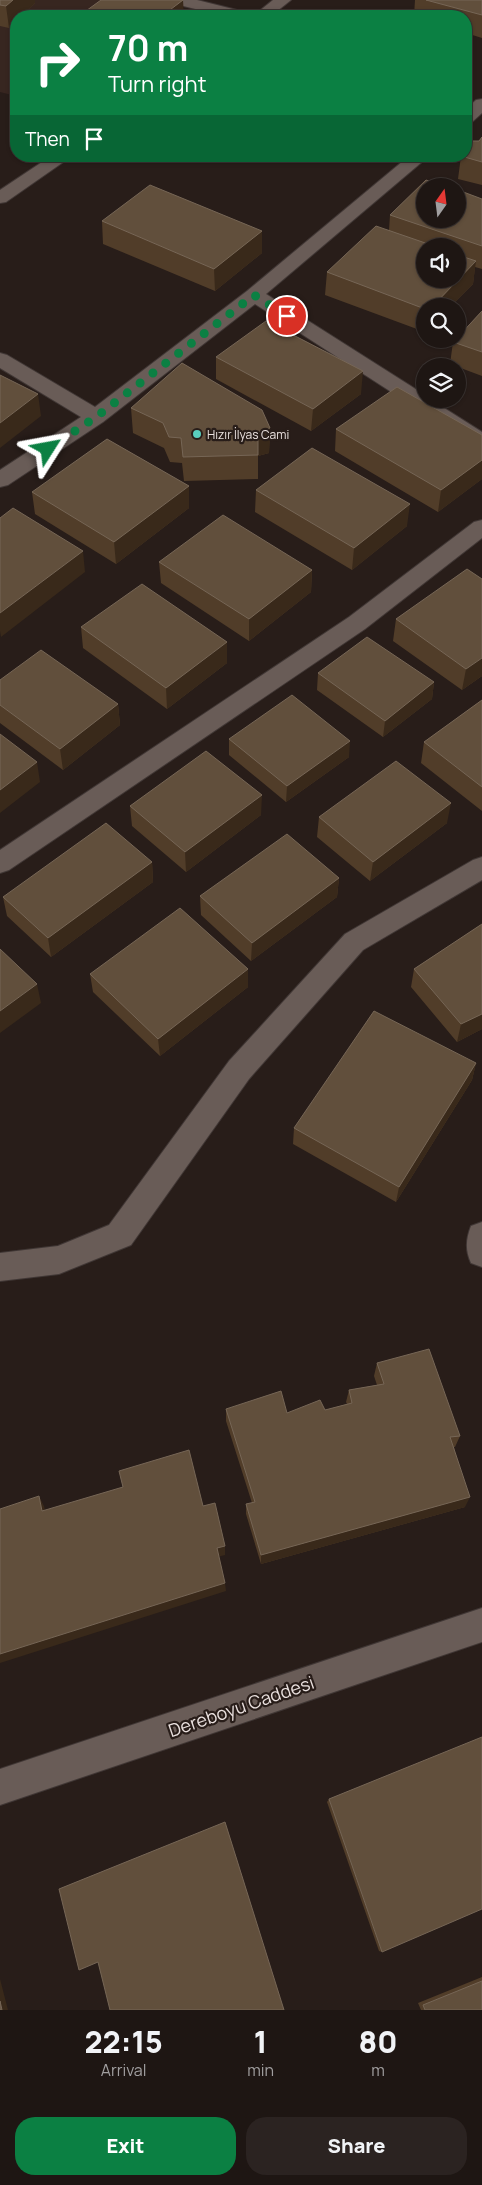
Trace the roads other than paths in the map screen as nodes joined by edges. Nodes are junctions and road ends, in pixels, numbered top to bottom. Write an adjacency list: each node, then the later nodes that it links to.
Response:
1 (177, 0): 3 (street)
2 (283, 0): 4 (street)
3 (218, 10)
4 (269, 10)
5 (55, 162): 7 (street)
6 (413, 162): 8 (street)
7 (0, 198)
8 (254, 295): 10 (street); 11 (street)
9 (0, 359): 10 (street)
10 (96, 417): 12 (street)
11 (482, 441)
12 (0, 480)
13 (482, 527): 14 (street)
14 (0, 863)
15 (482, 867): 18 (street)
16 (482, 1236): 17 (street)
17 (482, 1254)
18 (0, 1267)
19 (482, 1625): 20 (street, Dereboyu Caddesi)
20 (0, 1787)

